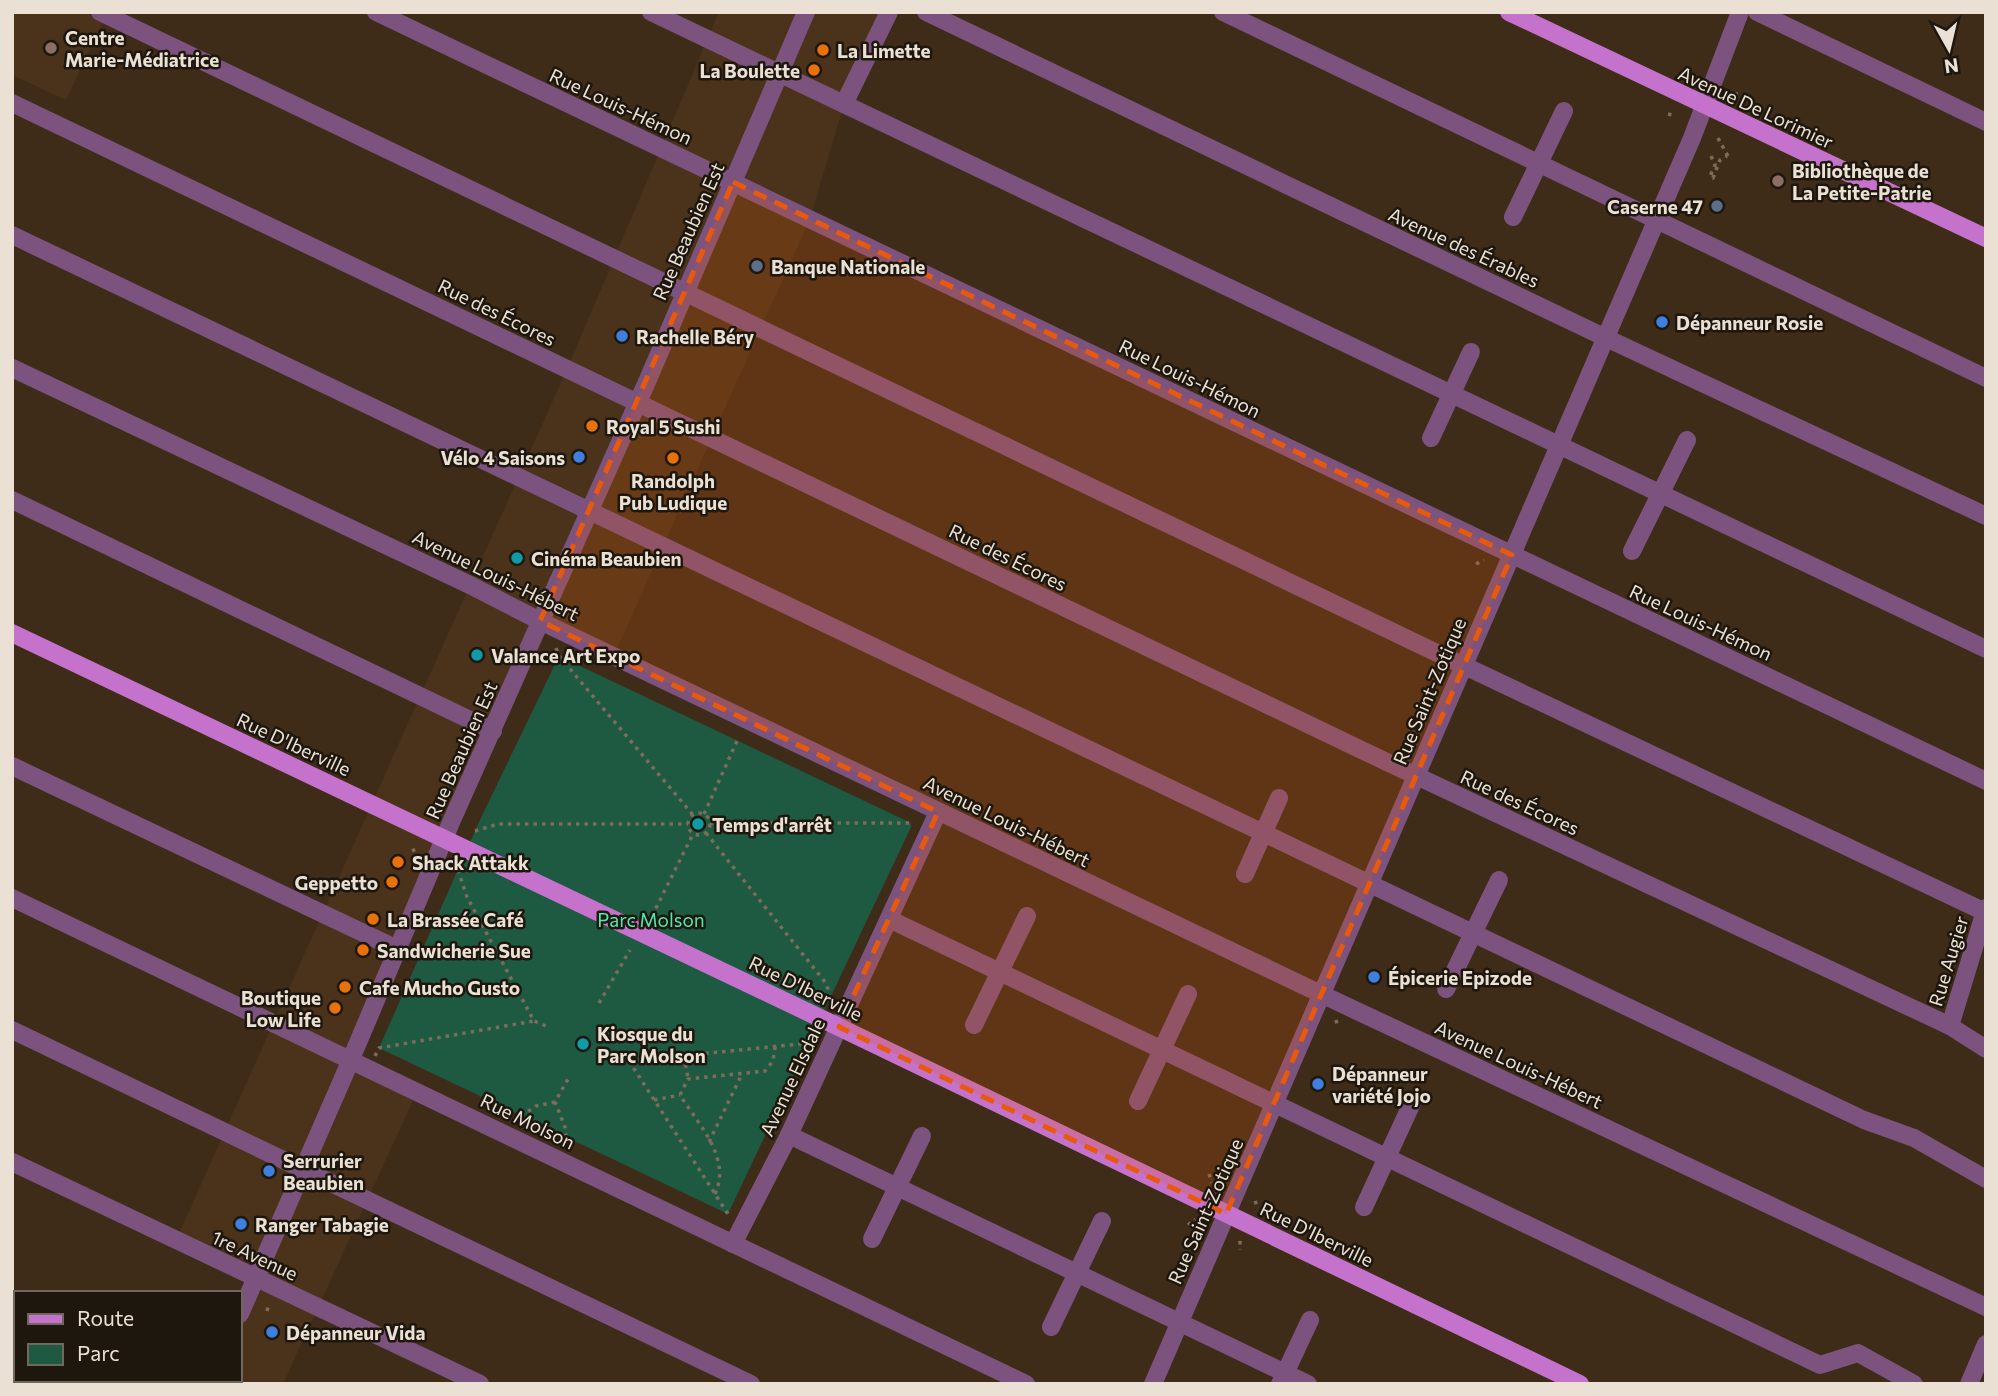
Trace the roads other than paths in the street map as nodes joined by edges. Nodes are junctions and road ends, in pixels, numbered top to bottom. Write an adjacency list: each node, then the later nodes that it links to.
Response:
1 (100, 12): 23 (street)
2 (376, 12): 18 (street, Rue Louis-Hémon)
3 (651, 12): 11 (street)
4 (806, 12): 11 (street, Rue Beaubien Est)
5 (889, 12): 13 (street)
6 (926, 12): 24 (street, Avenue des Érables)
7 (1223, 12): 17 (street)
8 (1509, 12): 14 (main road, Avenue De Lorimier)
9 (1740, 12): 14 (street, Rue Saint-Zotique)
10 (1757, 12): 16 (street)
11 (780, 74): 13 (street); 18 (street, Rue Beaubien Est)
12 (12, 103): 29 (street, Rue des Écores)
13 (844, 104): 28 (street)
14 (1704, 106): 20 (street, Rue Saint-Zotique); 22 (main road, Avenue De Lorimier)
15 (1564, 111): 17 (street)
16 (1986, 122)
17 (1537, 164): 19 (street); 20 (street)
18 (733, 182): 23 (street, Rue Beaubien Est); 38 (street, Rue Louis-Hémon)
19 (1513, 217)
20 (1656, 221): 24 (street, Rue Saint-Zotique); 27 (street)
21 (12, 235): 35 (street)
22 (1986, 238)
23 (685, 291): 29 (street, Rue Beaubien Est); 42 (street)
24 (1604, 337): 32 (street, Rue Saint-Zotique); 36 (street, Avenue des Érables)
25 (1471, 352): 28 (street)
26 (12, 368): 39 (street, Avenue Louis-Hébert)
27 (1986, 378)
28 (1451, 396): 30 (street); 32 (street)
29 (638, 402): 35 (street, Rue Beaubien Est); 45 (street, Rue des Écores)
30 (1431, 438)
31 (1687, 440): 33 (street)
32 (1559, 445): 33 (street); 38 (street, Rue Saint-Zotique)
33 (1661, 494): 37 (street); 41 (street)
34 (12, 500): 43 (street)
35 (590, 512): 39 (street, Rue Beaubien Est); 49 (street)
36 (1986, 516)
37 (1632, 551)
38 (1511, 555): 42 (street, Rue Saint-Zotique); 46 (street, Rue Louis-Hémon)
39 (540, 621): 43 (street, Rue Beaubien Est); 48 (street, Avenue Louis-Hébert)
40 (12, 633): 50 (main road, Rue D'Iberville)
41 (1986, 649)
42 (1463, 665): 45 (street, Rue Saint-Zotique); 55 (street)
43 (493, 731): 50 (street, Rue Beaubien Est)
44 (12, 766): 59 (street)
45 (1415, 776): 53 (street, Rue Saint-Zotique); 66 (street, Rue des Écores)
46 (1986, 781)
47 (1279, 798): 49 (street)
48 (938, 812): 57 (street, Avenue Elsdale); 64 (street, Avenue Louis-Hébert)
49 (1262, 833): 51 (street); 53 (street)
50 (444, 839): 59 (street, Rue Beaubien Est); 67 (main road, Rue D'Iberville)
51 (1245, 874)
52 (1499, 880): 58 (street)
53 (1368, 885): 58 (street); 64 (street, Rue Saint-Zotique)
54 (12, 898): 71 (street, Rue Molson)
55 (1985, 910): 60 (street, Rue Augier)
56 (1027, 916): 61 (street)
57 (889, 919): 61 (street); 67 (street, Avenue Elsdale)
58 (1473, 934): 62 (street); 80 (street)
59 (397, 949): 71 (street, Rue Beaubien Est)
60 (1980, 951): 66 (street, Rue Augier)
61 (1000, 972): 65 (street); 70 (street)
62 (1446, 989)
63 (1188, 993): 70 (street)
64 (1321, 995): 74 (street, Rue Saint-Zotique); 89 (street, Avenue Louis-Hébert)
65 (974, 1025)
66 (1950, 1026): 69 (street, Rue des Écores)
67 (839, 1027): 75 (street, Avenue Elsdale); 83 (main road, Rue D'Iberville)
68 (12, 1030): 79 (street)
69 (1986, 1049)
70 (1162, 1050): 72 (street); 74 (street)
71 (351, 1060): 79 (street, Rue Beaubien Est); 86 (street, Rue Molson)
72 (1138, 1101)
73 (1413, 1101): 77 (street)
74 (1274, 1104): 77 (street); 83 (street, Rue Saint-Zotique)
75 (789, 1135): 81 (street); 86 (street, Avenue Elsdale)
76 (922, 1136): 81 (street)
77 (1387, 1158): 82 (street); 102 (street)
78 (12, 1162): 88 (street, 1re Avenue)
79 (302, 1169): 88 (street, Rue Beaubien Est); 97 (street)
80 (1986, 1179)
81 (897, 1187): 85 (street); 87 (street)
82 (1364, 1207)
83 (1226, 1214): 92 (street, Rue Saint-Zotique); 101 (main road, Rue D'Iberville)
84 (1102, 1221): 87 (street)
85 (872, 1239)
86 (733, 1244): 98 (street, Rue Molson)
87 (1077, 1274): 92 (street); 93 (street)
88 (255, 1279): 90 (street, Rue Beaubien Est); 96 (street, 1re Avenue)
89 (1986, 1307)
90 (242, 1309)
91 (1310, 1320): 95 (street)
92 (1179, 1322): 95 (street); 99 (street, Rue Saint-Zotique)
93 (1051, 1327)
94 (1986, 1344): 103 (street)
95 (1283, 1378): 100 (street)
96 (480, 1384)
97 (751, 1384)
98 (1026, 1384)
99 (1153, 1384)
100 (1308, 1384)
101 (1580, 1384)
102 (1914, 1384)
103 (1969, 1384)

